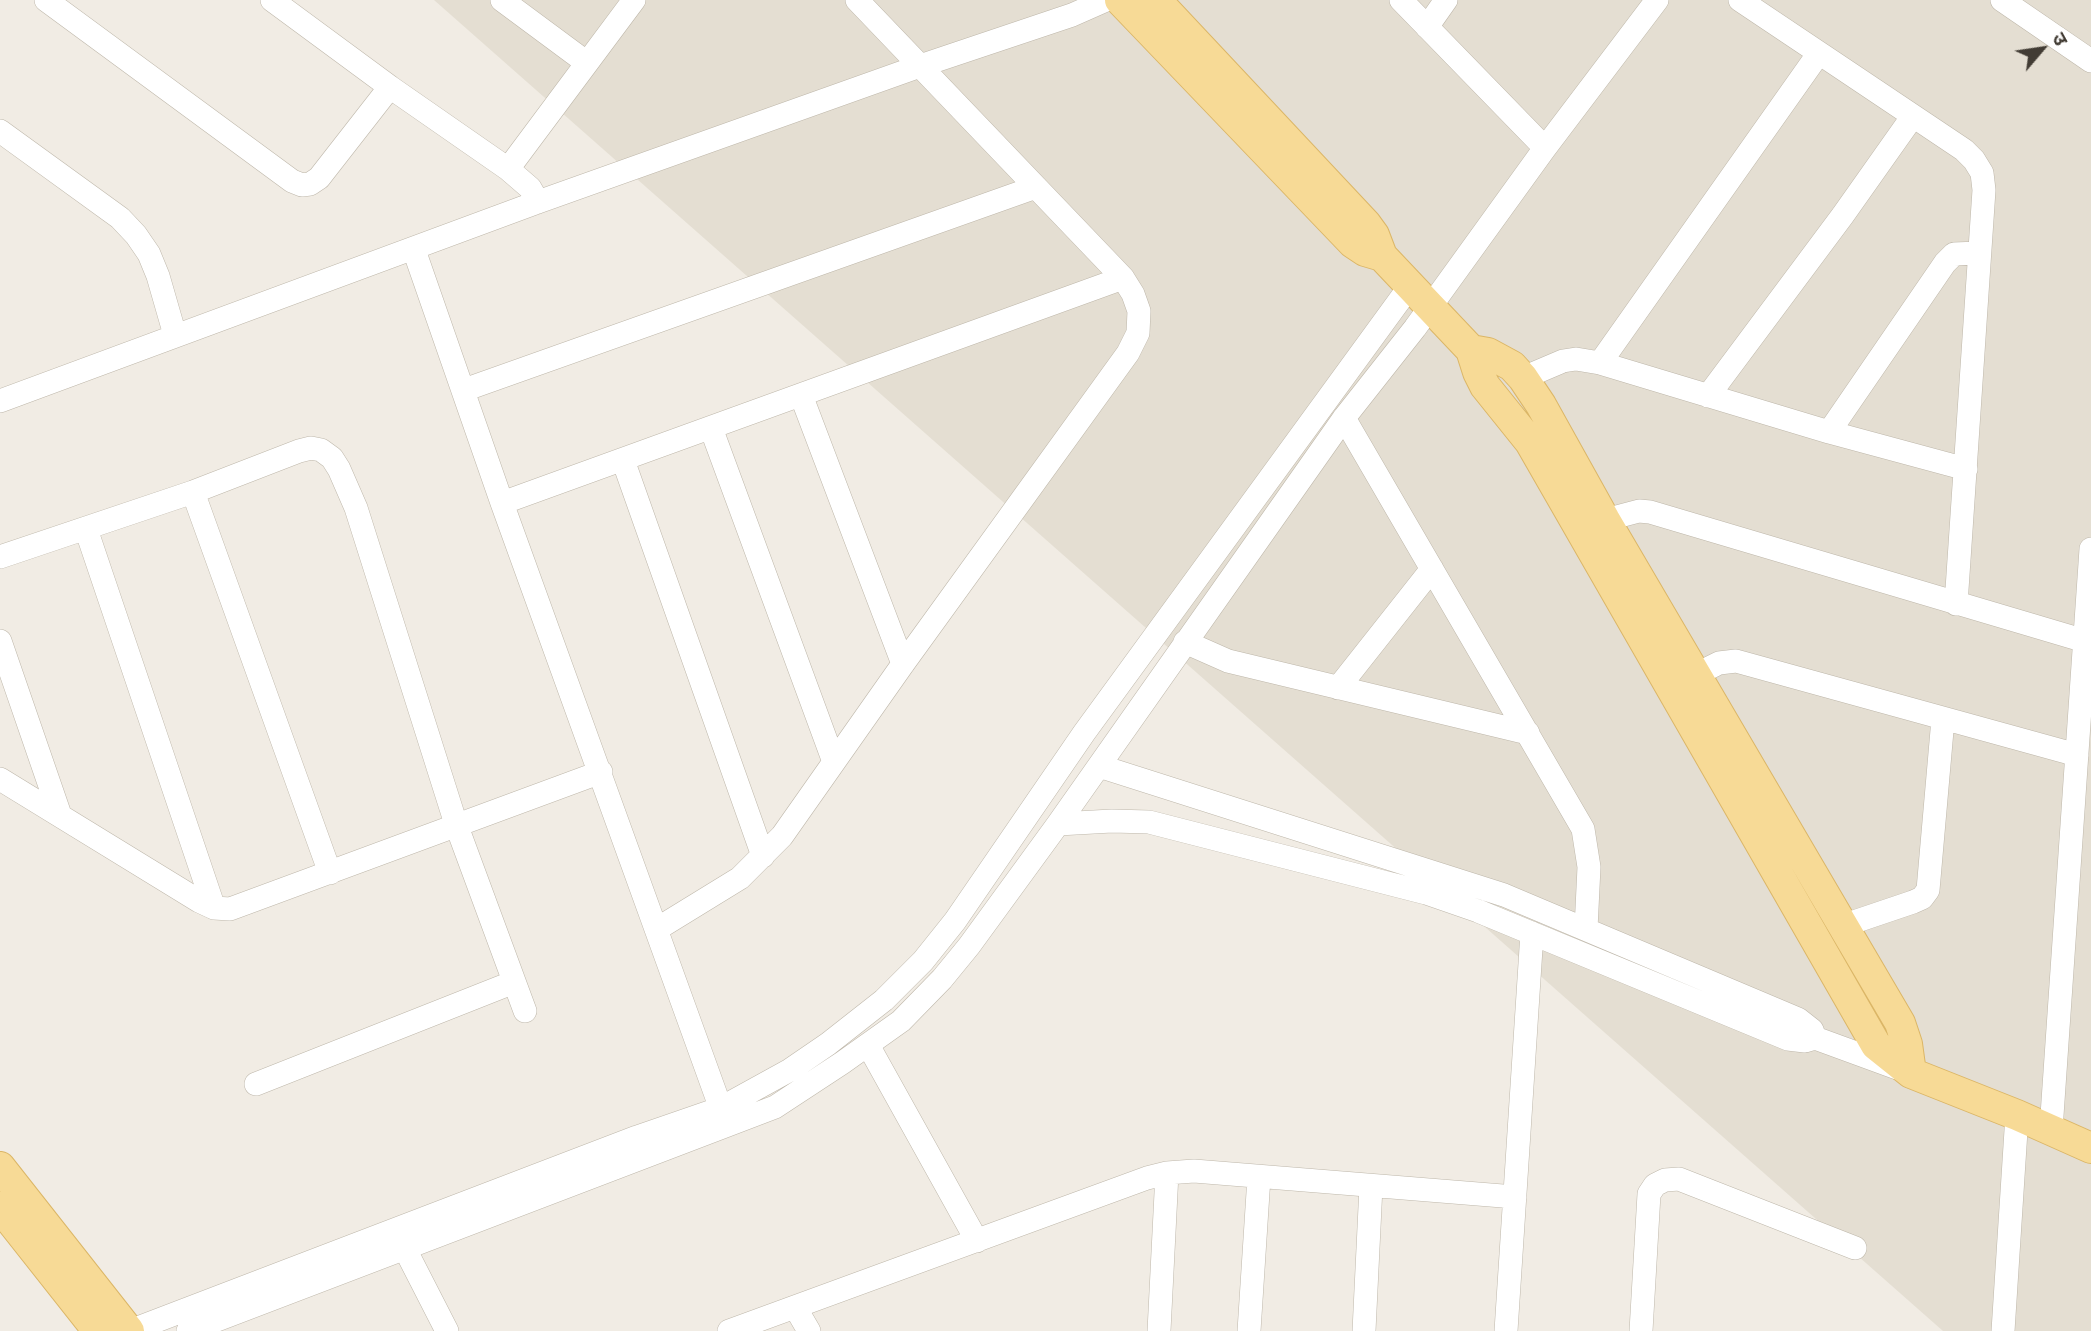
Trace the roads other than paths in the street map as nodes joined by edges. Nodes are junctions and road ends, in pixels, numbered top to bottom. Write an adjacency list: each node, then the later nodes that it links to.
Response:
1 (46, 0): 19 (street)
2 (272, 0): 19 (street)
3 (502, 0): 17 (street)
4 (634, 0): 17 (street)
5 (857, 0): 18 (street)
6 (1107, 0): 18 (street)
7 (1120, 0): 28 (main road)
8 (1156, 0): 28 (main road)
9 (1401, 0): 14 (street)
10 (1446, 0): 14 (street)
11 (1657, 0): 22 (street)
12 (1740, 0): 15 (street)
13 (2002, 0): 16 (street)
14 (1427, 27): 22 (street)
15 (1819, 53): 20 (street); 34 (street)
16 (2091, 61)
17 (587, 63): 23 (street)
18 (920, 66): 24 (street); 25 (street)
19 (390, 87): 23 (street)
20 (1913, 116): 27 (street); 38 (street)
21 (0, 131): 32 (street)
22 (1545, 148): 31 (street)
23 (508, 169): 25 (street)
24 (1036, 187): 29 (street); 36 (street)
25 (538, 202): 26 (street)
26 (414, 250): 32 (street); 36 (street)
27 (1979, 253): 42 (street); 44 (street)
28 (1382, 256): 30 (main road)
29 (1123, 278): 37 (street); 56 (street)
30 (1410, 286): 31 (main road); 65 (street)
31 (1431, 306): 33 (main road); 40 (street)
32 (175, 335): 39 (street)
33 (1471, 350): 35 (main road); 82 (main road)
34 (1600, 363): 35 (street); 38 (street)
35 (1523, 378): 47 (main road)
36 (464, 390): 46 (street)
37 (801, 395): 41 (street); 56 (street)
38 (1708, 396): 42 (street)
39 (0, 401)
40 (1344, 418): 51 (street); 55 (street)
41 (711, 428): 43 (street); 62 (street)
42 (1829, 432): 44 (street)
43 (623, 460): 46 (street); 71 (street)
44 (1965, 469): 52 (street)
45 (193, 492): 48 (street); 69 (street); 72 (street)
46 (502, 503): 64 (street)
47 (1605, 520): 52 (street); 57 (main road)
48 (86, 529): 50 (street); 73 (street)
49 (2091, 550): 54 (street)
50 (0, 557)
51 (1432, 569): 58 (street); 60 (street)
52 (1956, 604): 54 (street)
53 (0, 641): 68 (street)
54 (2085, 641): 61 (street)
55 (1185, 642): 58 (street); 63 (street)
56 (903, 664): 62 (street)
57 (1695, 675): 59 (street); 74 (main road)
58 (1338, 688): 60 (street)
59 (1943, 719): 61 (street); 74 (street)
60 (1528, 733): 76 (street)
61 (2077, 755): 86 (street)
62 (834, 762): 71 (street)
63 (1099, 766): 67 (street); 76 (street)
64 (601, 772): 69 (street); 75 (street)
65 (1056, 774): 67 (street); 85 (street)
66 (0, 779): 68 (street)
67 (1082, 791): 70 (street)
68 (60, 815): 73 (street)
69 (456, 824): 72 (street); 78 (street)
70 (1058, 824): 77 (street); 81 (street)
71 (763, 856): 75 (street)
72 (330, 873): 73 (street)
73 (214, 908)
74 (1842, 926): 82 (main road)
75 (657, 929): 85 (street)
76 (1586, 929): 80 (street)
77 (1532, 933): 80 (street); 92 (street)
78 (514, 982): 79 (street); 83 (street)
79 (525, 1011)
80 (1815, 1038): 82 (street)
81 (868, 1045): 85 (street); 94 (street)
82 (1911, 1073): 84 (main road)
83 (256, 1084)
84 (2017, 1115): 86 (main road); 109 (street)
85 (724, 1117): 96 (street); 99 (street)
86 (2051, 1130): 87 (main road)
87 (2091, 1148)
88 (0, 1167): 99 (main road)
89 (1167, 1173): 90 (street); 94 (street); 104 (street)
90 (1259, 1177): 91 (street); 105 (street)
91 (1371, 1186): 92 (street); 106 (street)
92 (1514, 1197): 107 (street)
93 (0, 1207): 98 (main road)
94 (977, 1241): 97 (street)
95 (1854, 1248): 108 (street)
96 (405, 1249): 100 (street); 101 (street)
97 (795, 1307): 102 (street); 103 (street)
98 (98, 1331)
99 (130, 1331)
100 (188, 1331)
101 (447, 1331)
102 (729, 1331)
103 (809, 1331)
104 (1159, 1331)
105 (1249, 1331)
106 (1364, 1331)
107 (1506, 1331)
108 (1641, 1331)
109 (2003, 1331)

